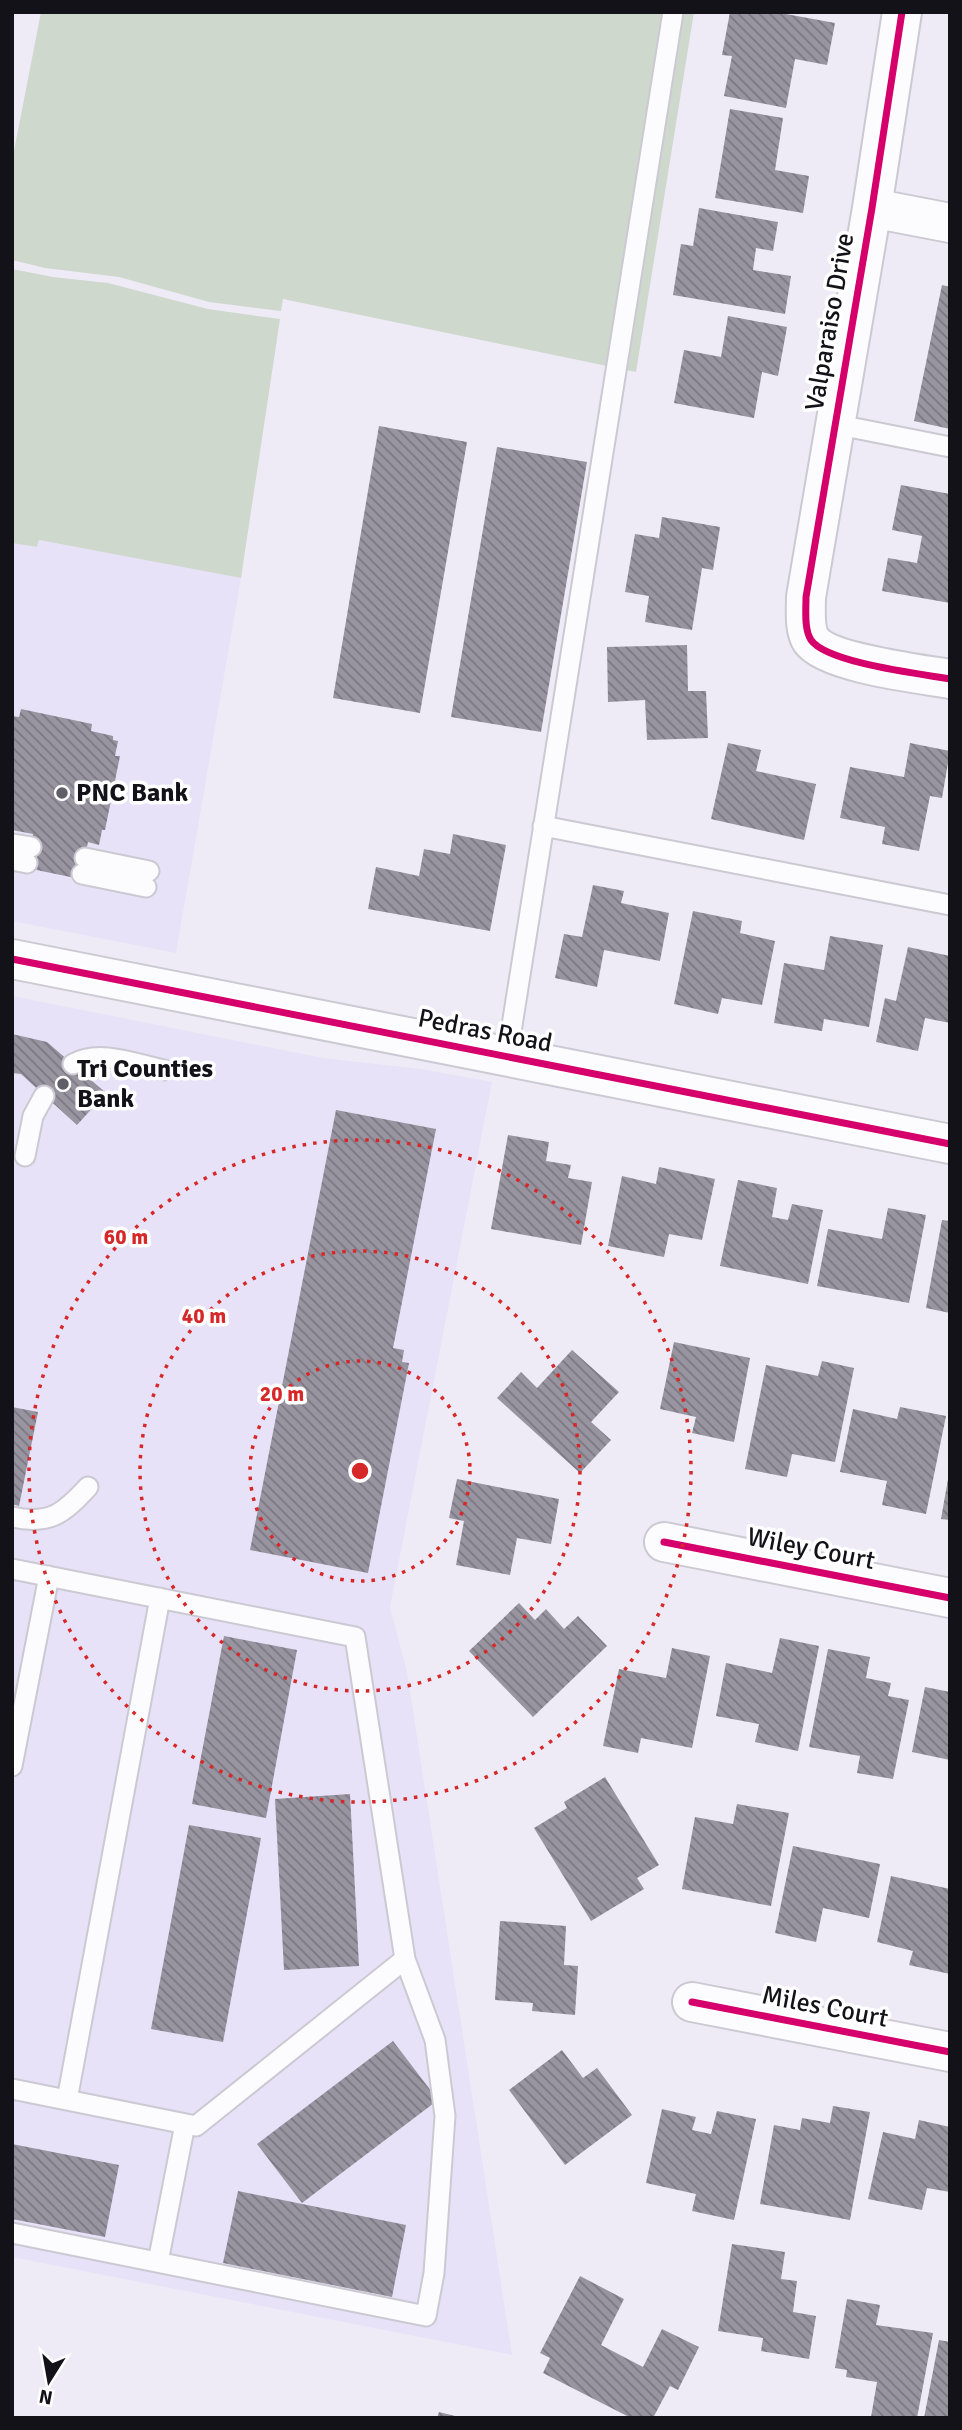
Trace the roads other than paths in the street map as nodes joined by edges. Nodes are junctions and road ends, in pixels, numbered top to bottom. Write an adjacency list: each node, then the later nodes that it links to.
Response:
1 (673, 12): 8 (lane)
2 (902, 12): 3 (street, Valparaiso Drive)
3 (872, 208): 4 (street); 5 (street, Valparaiso Drive)
4 (950, 223)
5 (834, 424): 6 (lane); 7 (street, Valparaiso Drive)
6 (950, 447)
7 (950, 679)
8 (543, 826): 11 (lane); 13 (lane)
9 (83, 866): 10 (lane)
10 (148, 879)
11 (950, 905)
12 (12, 959): 13 (street, Pedras Road)
13 (507, 1057): 17 (street, Pedras Road)
14 (73, 1064): 15 (lane)
15 (164, 1070)
16 (44, 1096): 18 (lane)
17 (950, 1144)
18 (25, 1156)
19 (88, 1487): 20 (lane)
20 (12, 1517)
21 (664, 1542): 25 (street, Wiley Court)
22 (12, 1569): 23 (lane)
23 (49, 1576): 24 (lane); 26 (lane)
24 (160, 1598): 27 (lane); 31 (lane)
25 (950, 1598)
26 (12, 1766)
27 (405, 1959): 32 (lane); 34 (lane)
28 (692, 2002): 29 (street, Miles Court)
29 (950, 2052)
30 (12, 2089): 31 (lane)
31 (67, 2100): 32 (lane)
32 (186, 2124): 34 (lane)
33 (12, 2233): 34 (lane)
34 (158, 2262)

